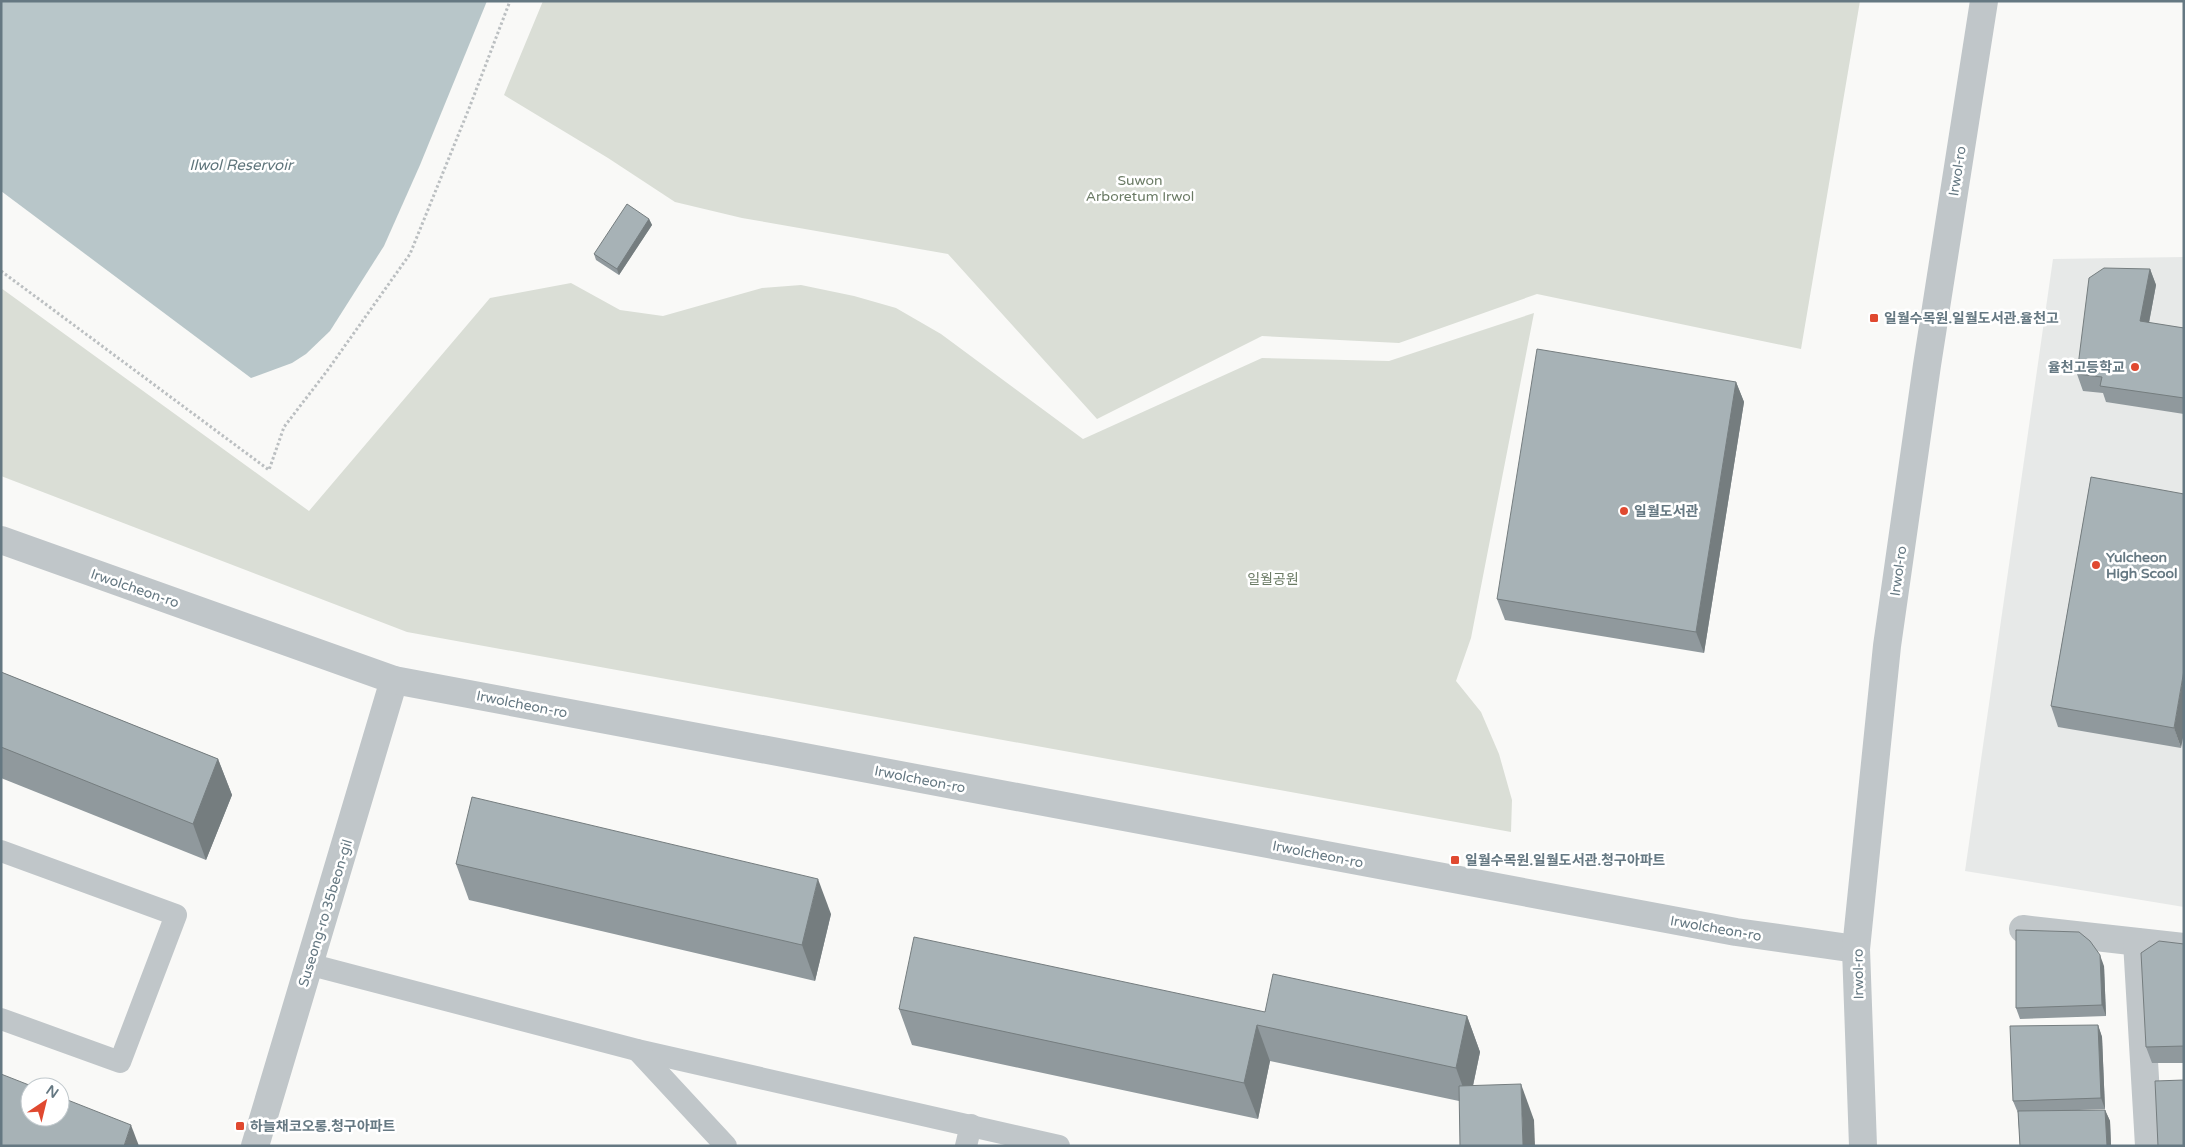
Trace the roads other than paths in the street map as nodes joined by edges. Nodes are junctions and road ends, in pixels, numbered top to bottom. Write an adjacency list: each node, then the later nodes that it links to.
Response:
1 (1984, 1): 8 (street, Irwol-ro)
2 (1, 540): 3 (street, Irwolcheon-ro)
3 (394, 680): 8 (street, Irwolcheon-ro); 9 (street, Suseong-ro 35beon-gil)
4 (1, 851): 10 (lane)
5 (2023, 929): 6 (street)
6 (2137, 942): 7 (street); 17 (street)
7 (2184, 947)
8 (1856, 949): 16 (street, Irwol-ro)
9 (308, 964): 11 (lane); 13 (street, Suseong-ro 35beon-gil)
10 (1, 1019)
11 (637, 1050): 12 (lane); 14 (lane)
12 (969, 1135): 15 (lane)
13 (256, 1146)
14 (726, 1146)
15 (1059, 1146)
16 (1863, 1146)
17 (2149, 1146)

